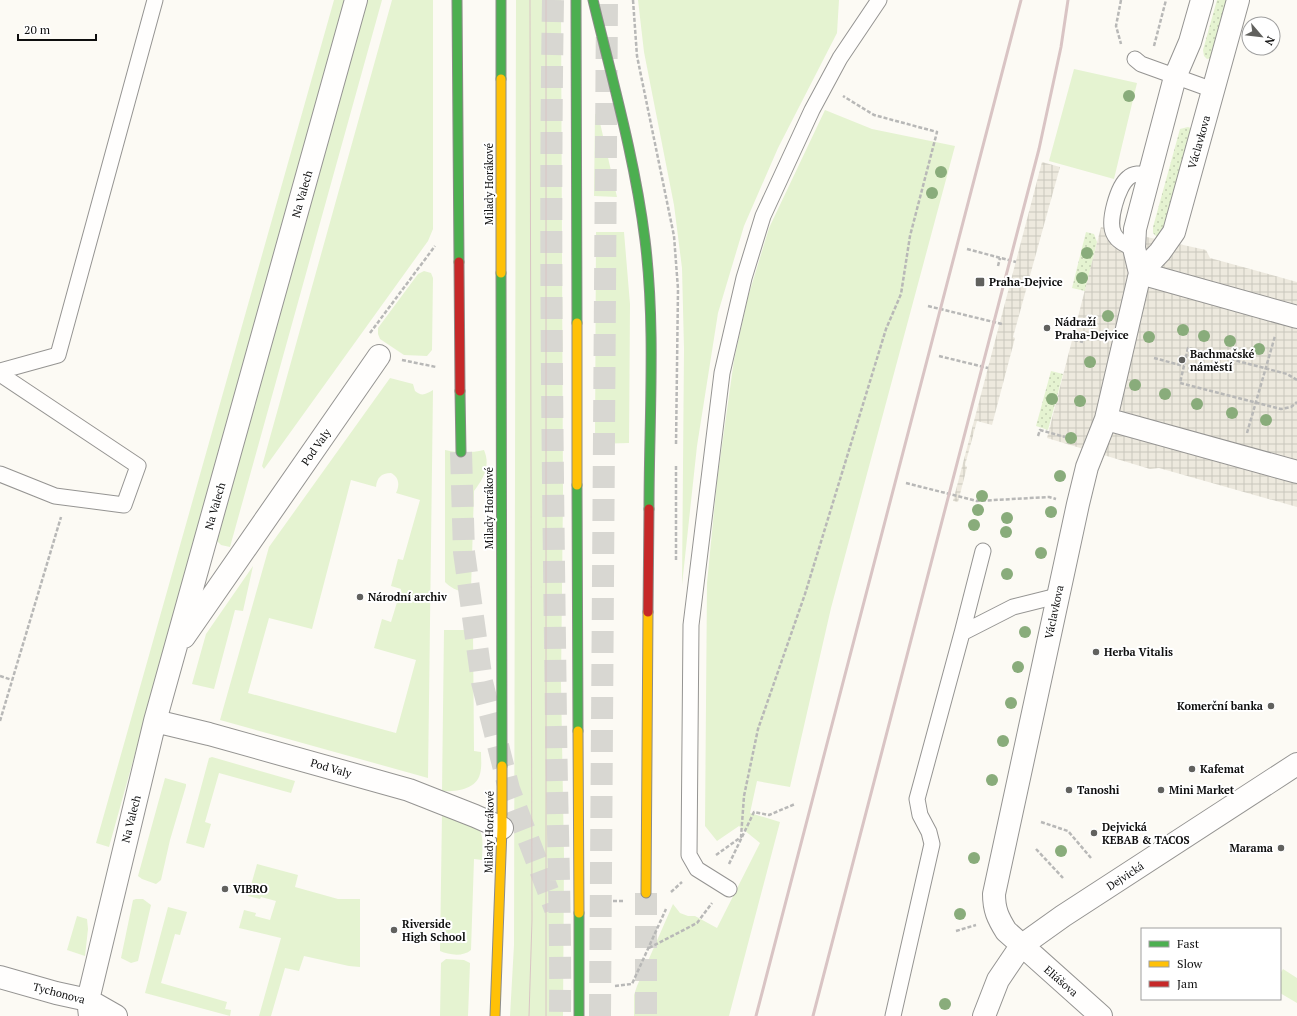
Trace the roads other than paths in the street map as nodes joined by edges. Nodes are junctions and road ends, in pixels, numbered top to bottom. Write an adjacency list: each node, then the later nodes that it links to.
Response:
1 (155, 0): 16 (lane)
2 (356, 0): 23 (street, Na Valech)
3 (457, 0): 18 (main road)
4 (501, 0): 29 (main road, Milady Horákové)
5 (576, 0): 37 (main road)
6 (593, 0): 31 (main road)
7 (878, 0): 30 (lane)
8 (1202, 0): 11 (street, Václavkova)
9 (1238, 0): 12 (street, Václavkova)
10 (1135, 59): 11 (lane)
11 (1175, 77): 12 (lane); 13 (street, Václavkova)
12 (1213, 90): 13 (street, Václavkova)
13 (1140, 273): 14 (street); 17 (street, Václavkova)
14 (1289, 315)
15 (379, 356): 22 (street, Pod Valy)
16 (0, 372): 20 (lane)
17 (1106, 419): 19 (street); 24 (street, Václavkova)
18 (461, 452)
19 (1297, 472)
20 (0, 474)
21 (984, 551): 25 (lane)
22 (240, 558): 23 (street); 26 (street, Pod Valy)
23 (199, 565): 26 (street, Na Valech)
24 (1057, 596): 25 (lane); 32 (street, Václavkova)
25 (962, 633): 38 (lane)
26 (175, 650): 27 (street, Na Valech)
27 (155, 721): 29 (street, Pod Valy); 34 (street, Na Valech)
28 (1297, 764): 32 (street, Dejvická)
29 (502, 828): 36 (main road, Milady Horákové)
30 (725, 886)
31 (646, 893)
32 (1021, 946): 39 (street, Dejvická); 40 (street, Eliášova)
33 (0, 977): 34 (street, Tychonova)
34 (89, 1008): 35 (street, Tychonova)
35 (116, 1016)
36 (495, 1016)
37 (579, 1016)
38 (893, 1016)
39 (984, 1016)
40 (1101, 1016)

